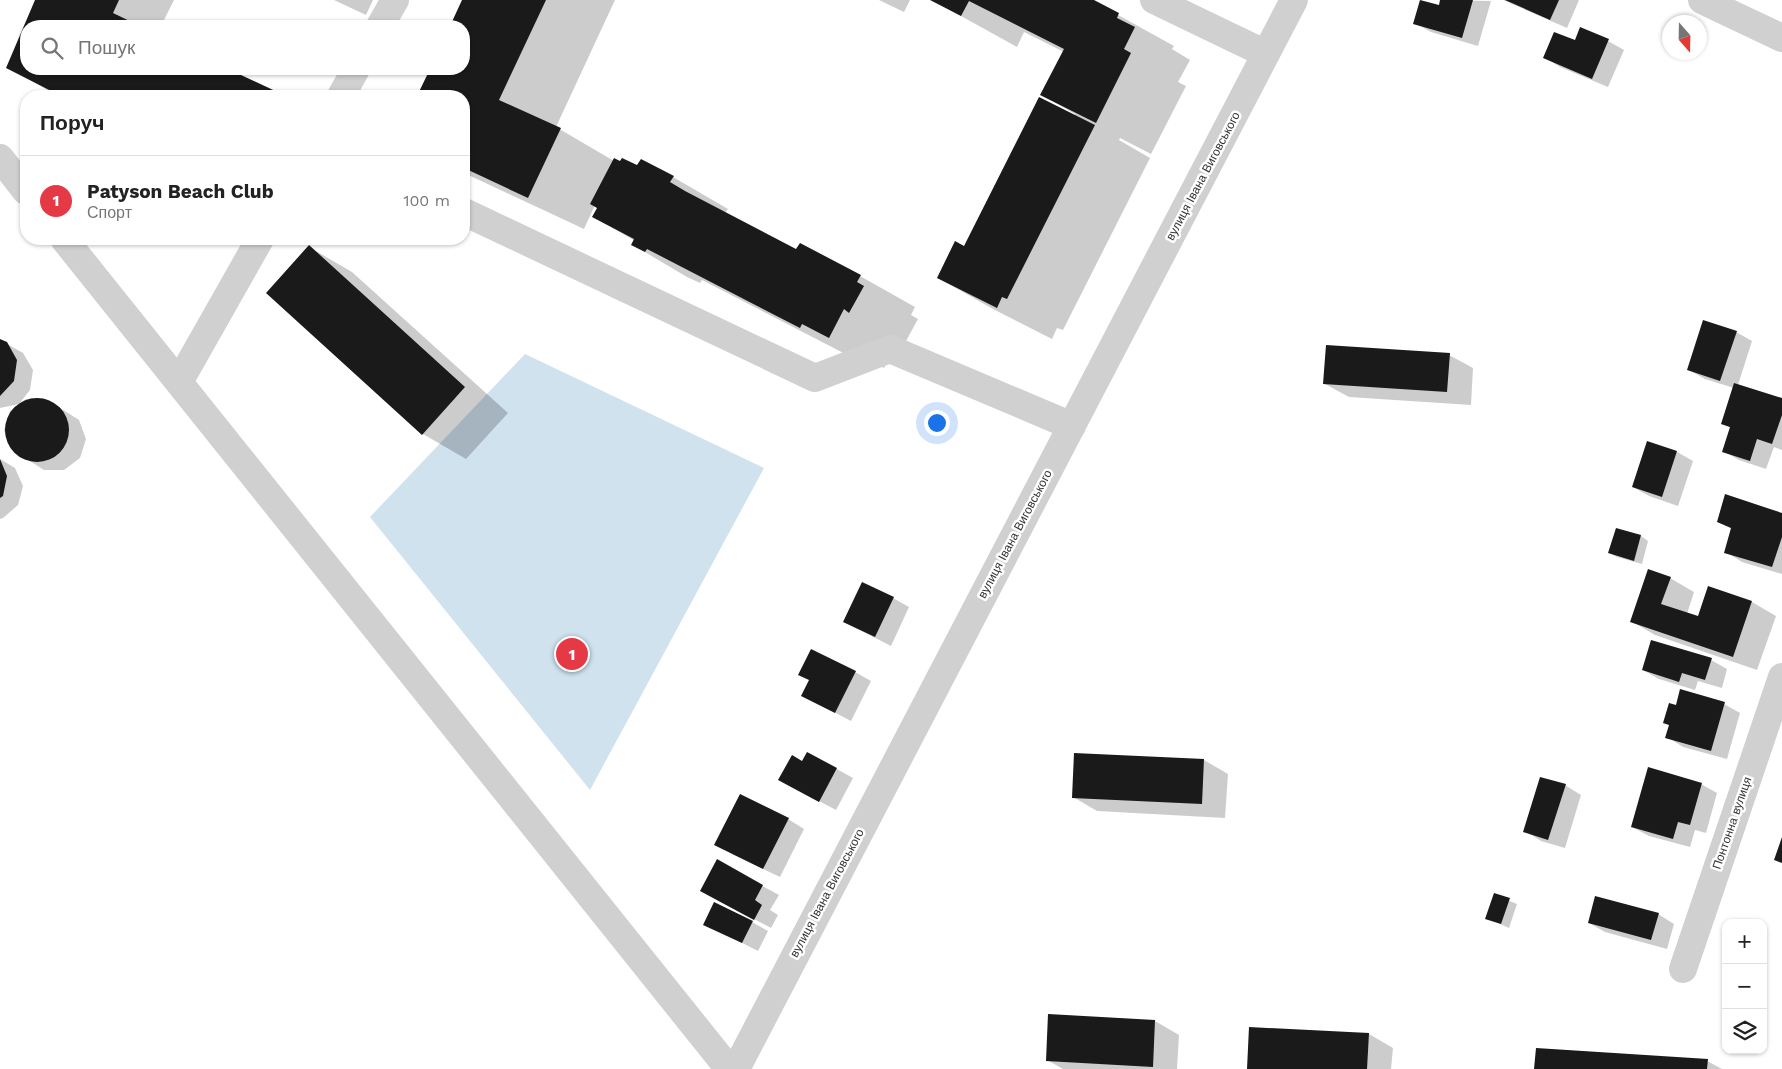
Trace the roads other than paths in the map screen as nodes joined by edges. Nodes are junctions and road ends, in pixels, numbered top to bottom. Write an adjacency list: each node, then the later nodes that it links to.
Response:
1 (395, 0): 5 (street)
2 (1154, 0): 7 (street)
3 (1294, 0): 7 (street, вулиця Івана Виговського)
4 (1702, 0): 6 (street)
5 (383, 20)
6 (1782, 38)
7 (1266, 54): 16 (street, вулиця Івана Виговського)
8 (353, 75): 9 (street)
9 (344, 90)
10 (0, 158): 11 (street)
11 (20, 183)
12 (470, 215): 16 (street)
13 (69, 245): 15 (street)
14 (257, 245): 15 (street)
15 (179, 382): 19 (street)
16 (1072, 426): 20 (street, вулиця Івана Виговського)
17 (1782, 677): 18 (street, Понтонна вулиця)
18 (1683, 969)
19 (729, 1069)
20 (736, 1069)

